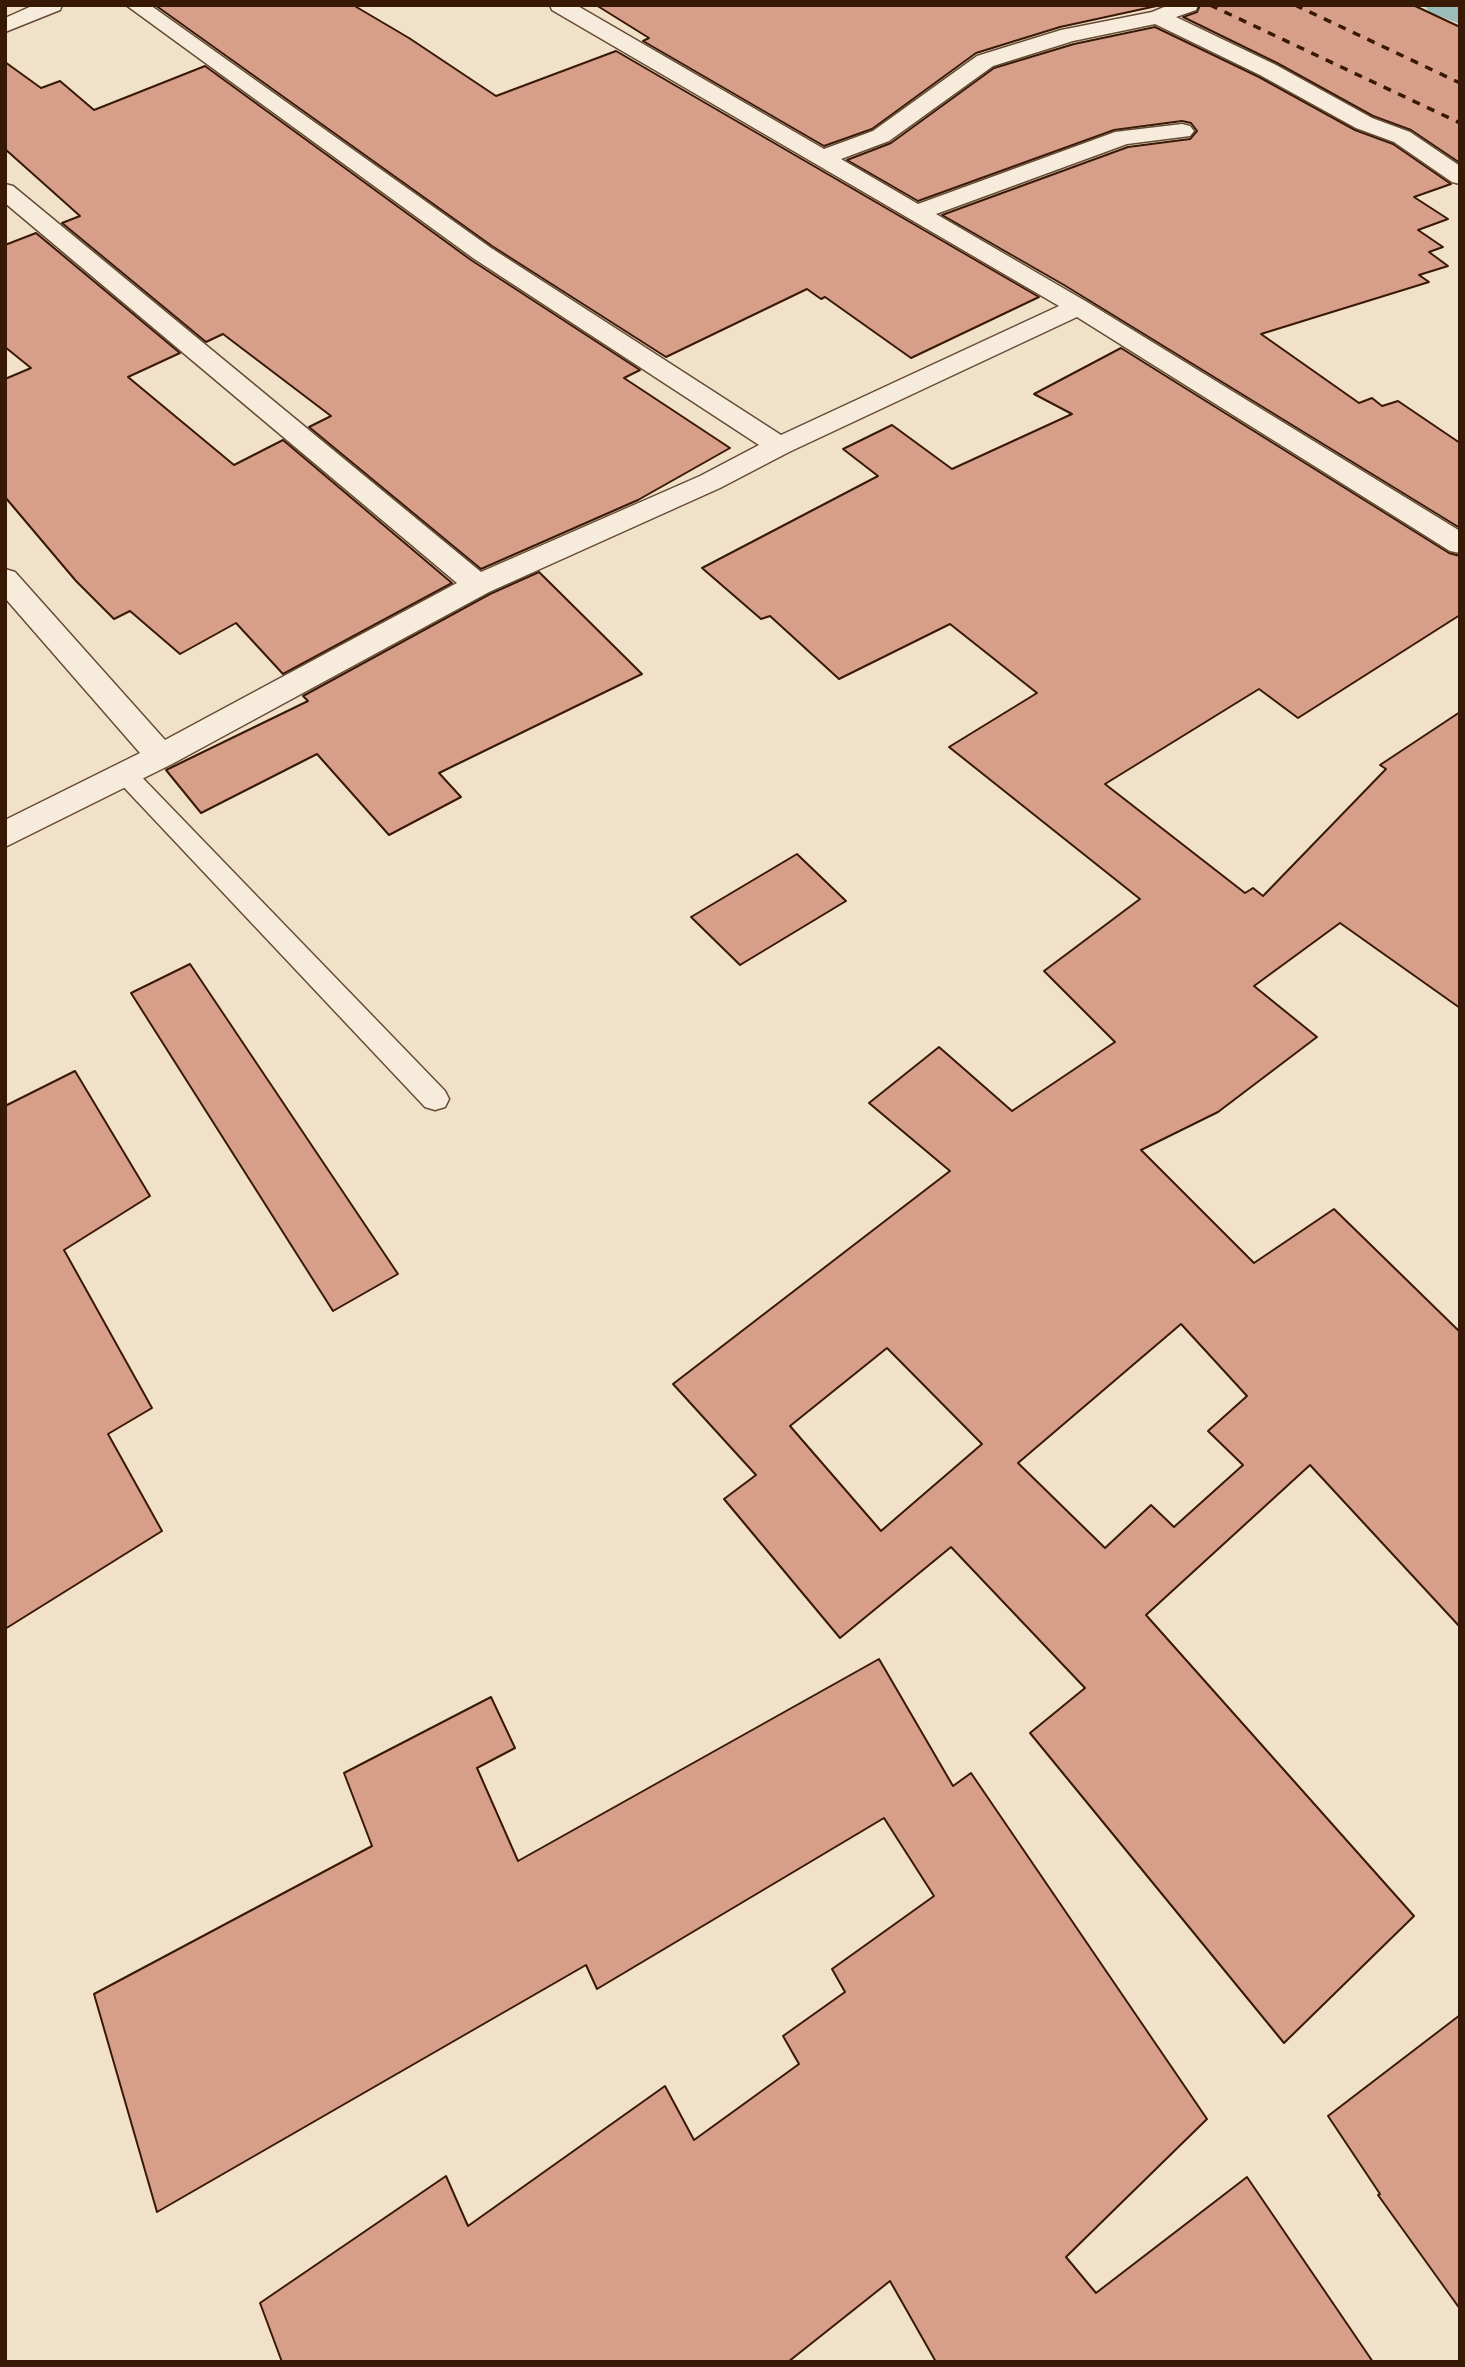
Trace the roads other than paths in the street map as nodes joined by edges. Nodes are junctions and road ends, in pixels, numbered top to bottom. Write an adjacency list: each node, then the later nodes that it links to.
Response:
1 (52, 5): 6 (street)
2 (136, 5): 13 (street)
3 (560, 5): 8 (street)
4 (1188, 5): 5 (street)
5 (1158, 17): 8 (street); 9 (street)
6 (5, 26)
7 (1182, 131): 11 (street)
8 (822, 158): 11 (street)
9 (1460, 177)
10 (5, 191): 16 (street)
11 (916, 213): 12 (street)
12 (1078, 307): 13 (street); 14 (street)
13 (779, 446): 16 (street)
14 (1460, 544)
15 (5, 579): 17 (street)
16 (478, 585): 17 (street)
17 (161, 756): 18 (street)
18 (125, 774): 19 (street); 20 (lane)
19 (5, 835)
20 (435, 1099)

